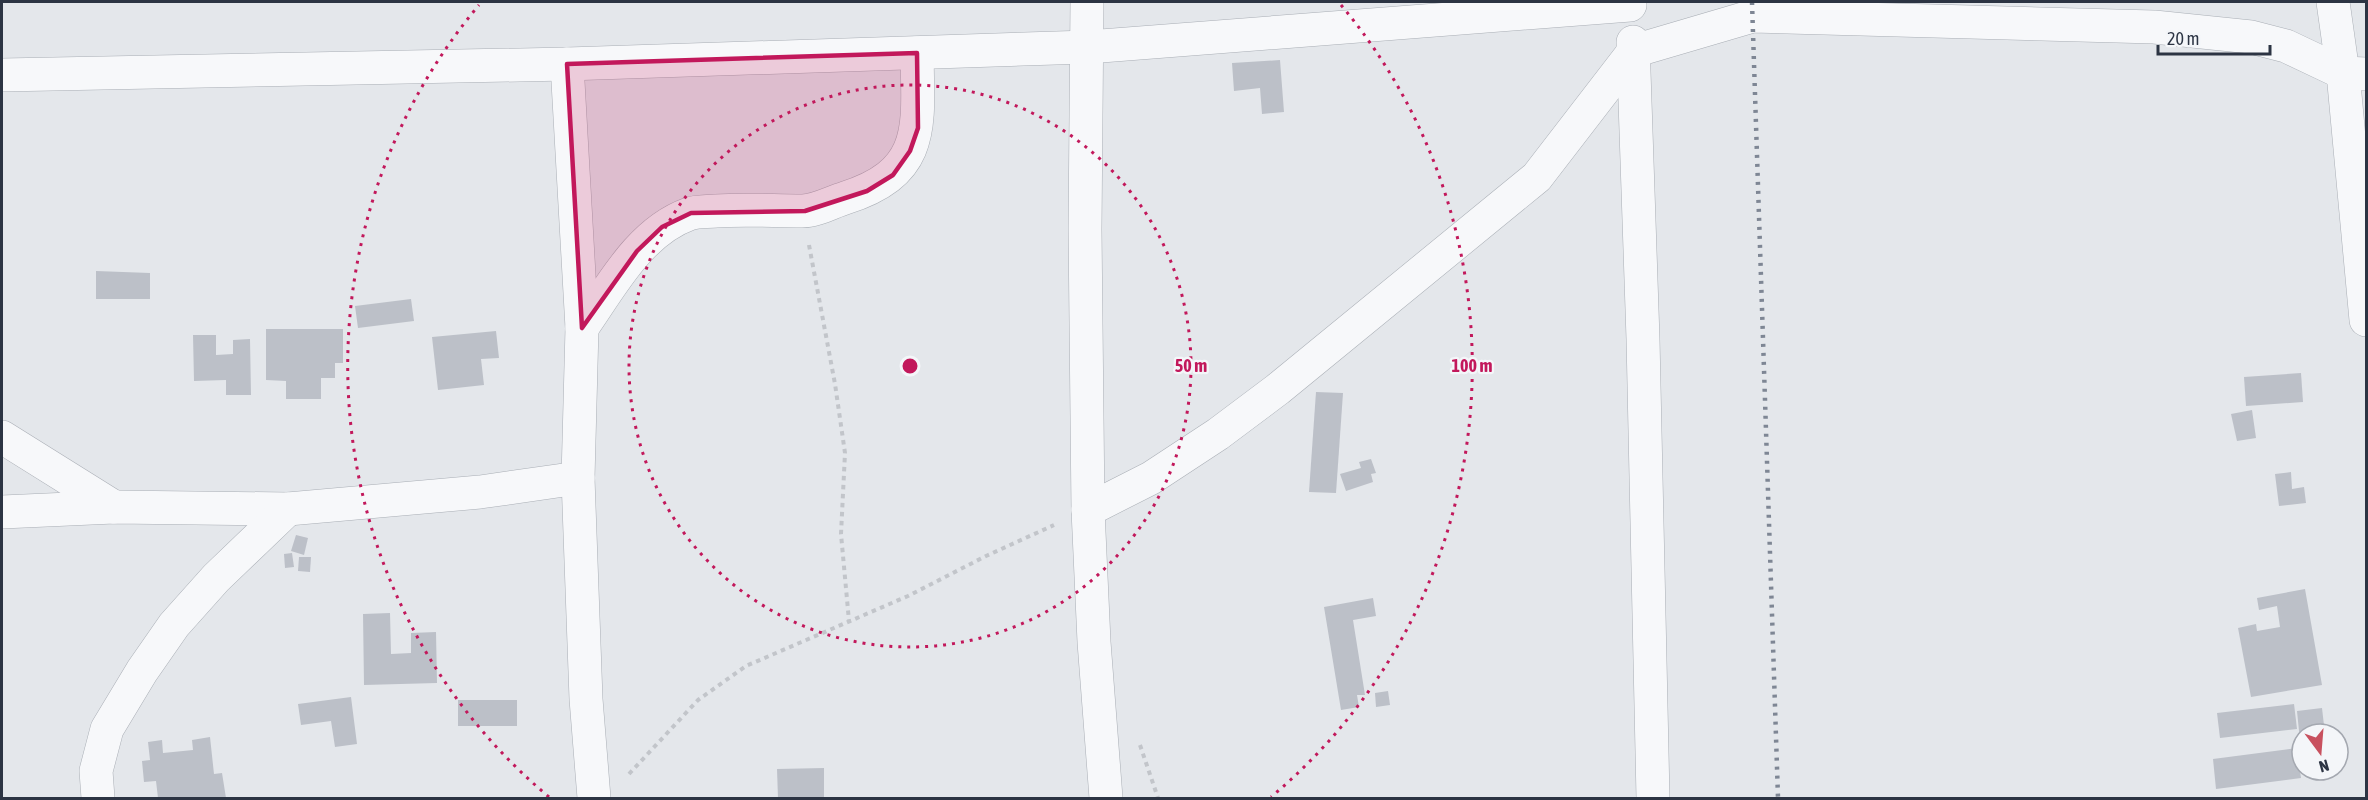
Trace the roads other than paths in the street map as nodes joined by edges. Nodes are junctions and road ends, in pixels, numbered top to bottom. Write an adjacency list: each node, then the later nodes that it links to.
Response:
1 (1087, 2): 5 (street)
2 (2334, 2): 9 (street)
3 (1630, 3): 5 (street); 6 (street)
4 (1923, 12): 6 (street); 9 (street)
5 (1088, 46): 7 (street); 17 (street)
6 (1634, 51): 17 (street); 22 (street)
7 (917, 53): 8 (street); 12 (street)
8 (567, 64): 10 (street); 12 (street)
9 (2355, 74): 11 (street)
10 (2, 75)
11 (2367, 320)
12 (582, 328): 14 (street)
13 (2, 437): 15 (street)
14 (578, 478): 16 (street); 20 (street)
15 (114, 507): 16 (street); 18 (street)
16 (288, 509): 19 (street)
17 (1088, 510): 21 (street)
18 (2, 512)
19 (98, 798)
20 (594, 798)
21 (1106, 798)
22 (1653, 798)

